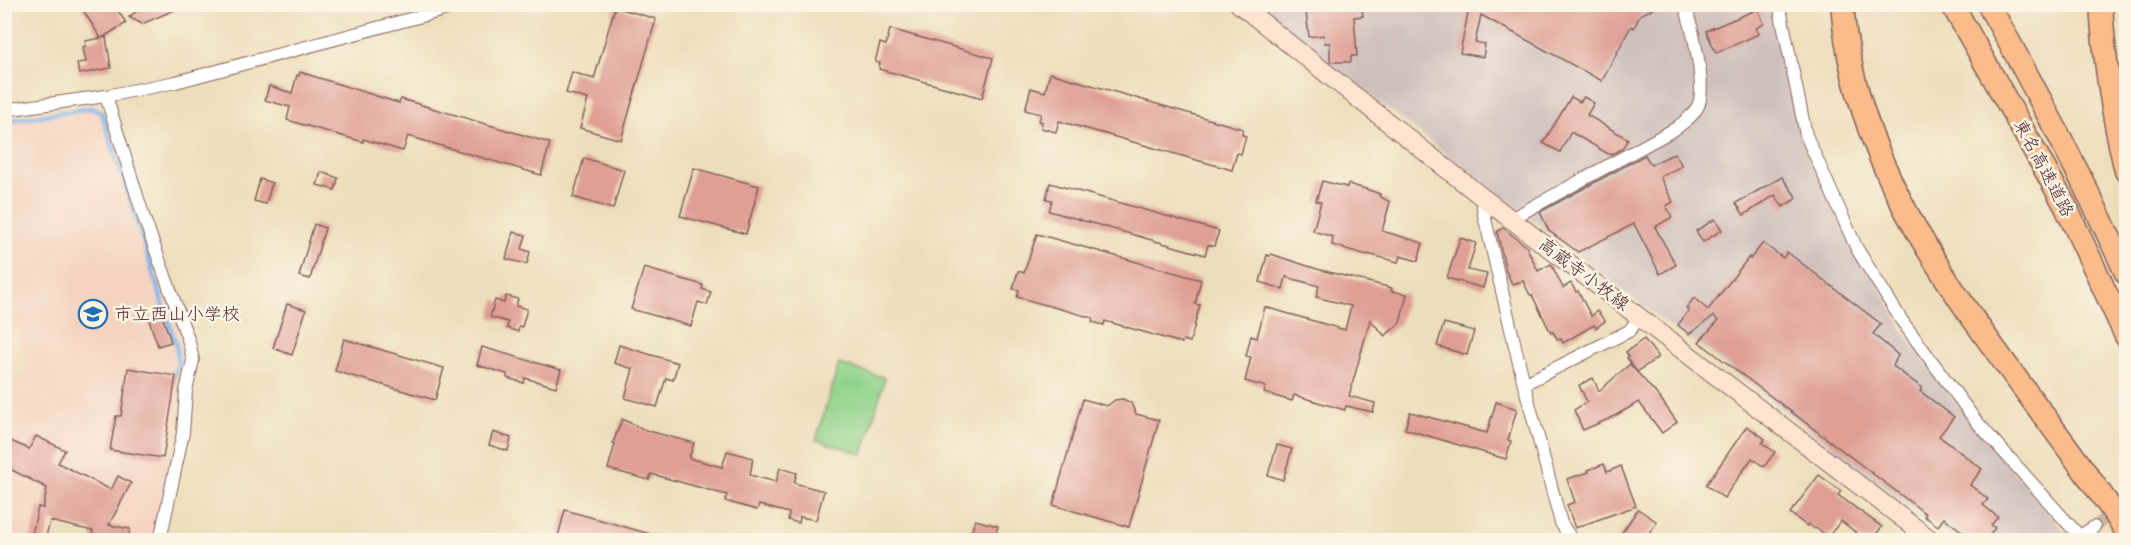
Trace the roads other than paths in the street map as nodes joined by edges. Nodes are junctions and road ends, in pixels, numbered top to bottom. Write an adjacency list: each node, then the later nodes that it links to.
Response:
1 (466, 4): 9 (street)
2 (1239, 4): 12 (main road, 高蔵寺小牧線)
3 (1779, 4): 20 (street)
4 (1842, 4): 19 (highway)
5 (1952, 4): 16 (highway, 東名高速道路)
6 (1988, 4): 14 (highway, 東名高速道路)
7 (2101, 4): 11 (highway)
8 (1688, 8): 13 (street)
9 (106, 96): 10 (street); 21 (street)
10 (4, 110)
11 (2127, 171)
12 (1482, 197): 13 (main road, 高蔵寺小牧線); 17 (street)
13 (1511, 219): 15 (main road, 高蔵寺小牧線)
14 (2127, 273)
15 (1640, 317): 17 (street); 23 (main road, 高蔵寺小牧線)
16 (2127, 336)
17 (1524, 384): 22 (street)
18 (2094, 527): 20 (street)
19 (2127, 530)
20 (2081, 538)
21 (160, 540)
22 (1572, 540)
23 (1931, 540)

